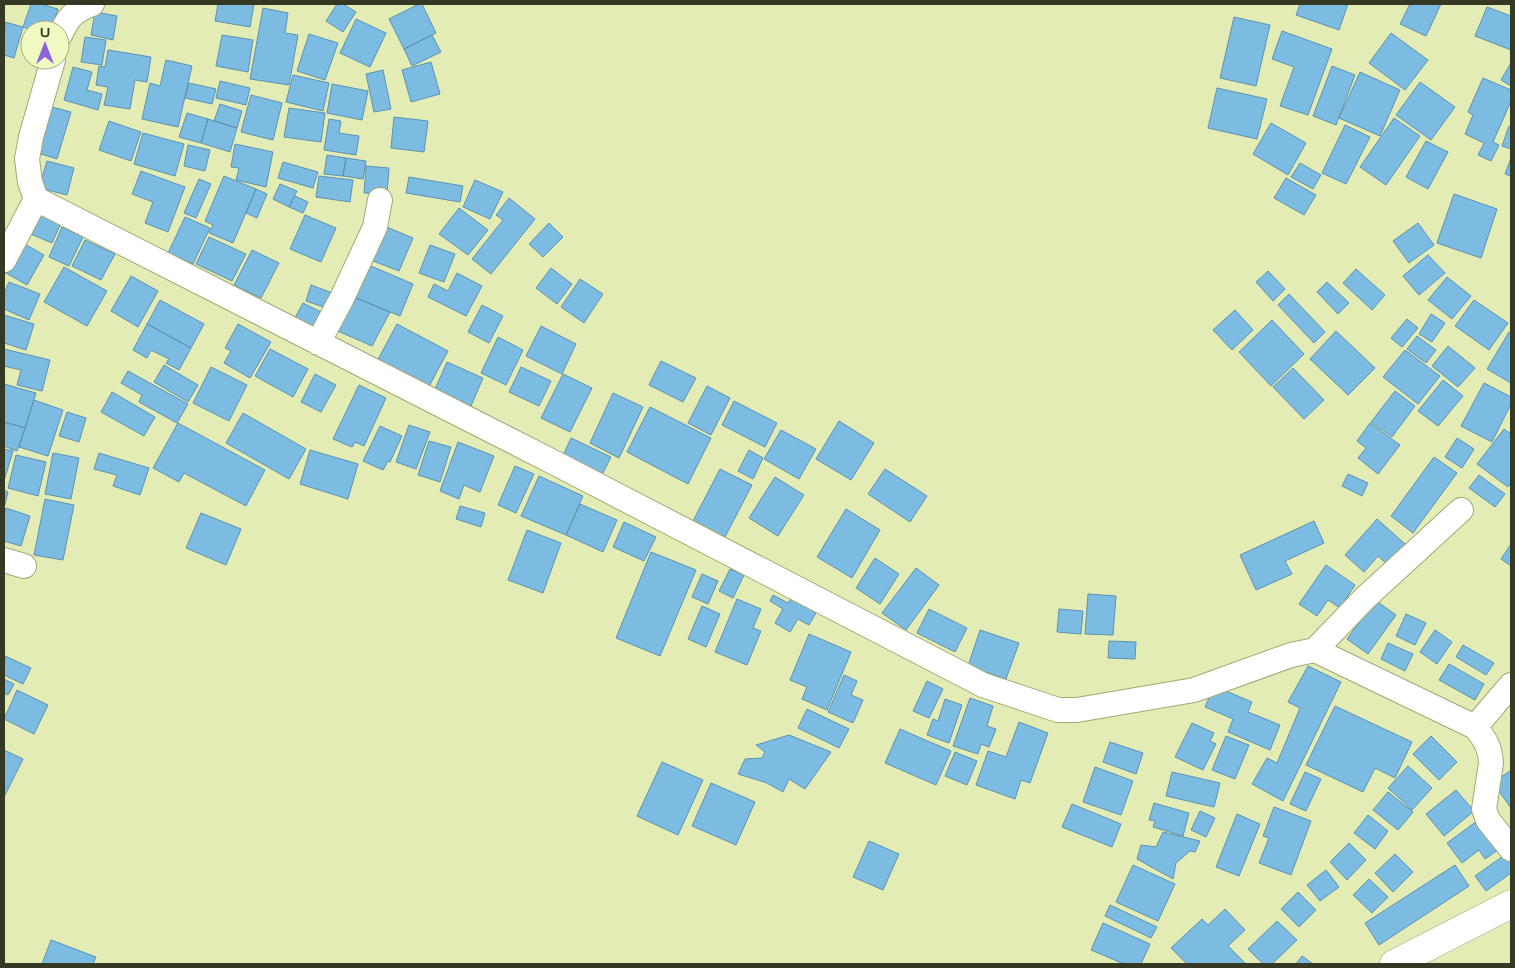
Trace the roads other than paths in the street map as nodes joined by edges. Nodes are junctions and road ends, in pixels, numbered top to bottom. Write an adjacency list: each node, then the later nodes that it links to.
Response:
1 (92, 4): 2 (street)
2 (68, 20)
3 (50, 70): 4 (street)
4 (36, 200): 6 (street); 7 (street)
5 (380, 200): 7 (street)
6 (4, 260)
7 (318, 343): 9 (street)
8 (1461, 510): 9 (street)
9 (1315, 650): 11 (street)
10 (1511, 685): 11 (street)
11 (1475, 727): 12 (street)
12 (1511, 848)
13 (1511, 904): 14 (main road)
14 (1394, 964)

